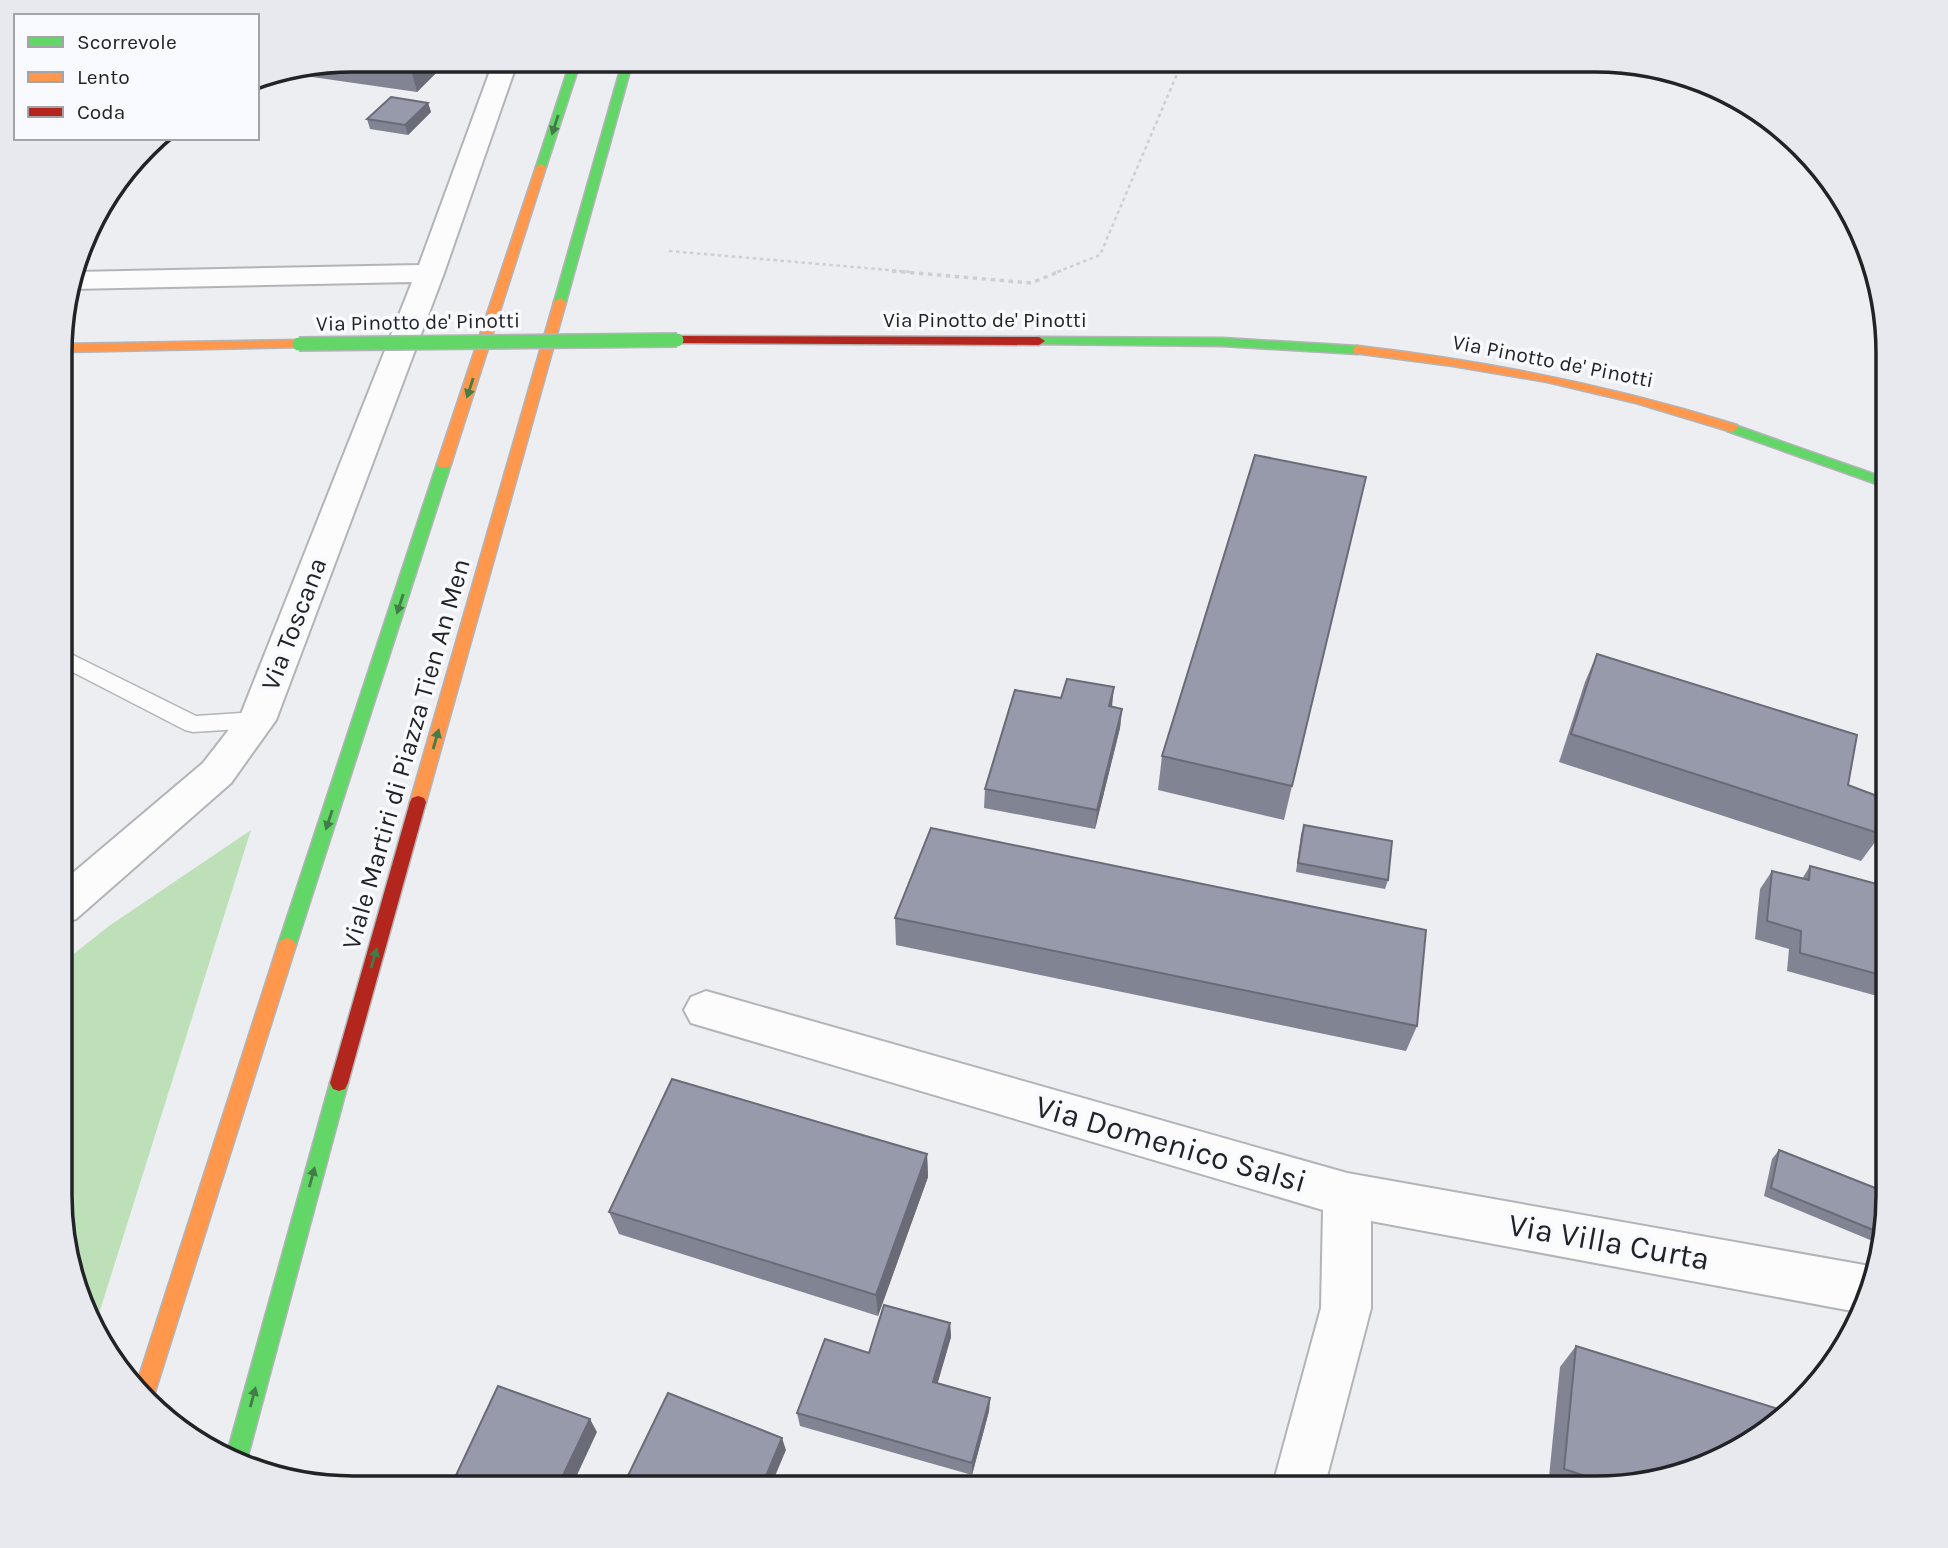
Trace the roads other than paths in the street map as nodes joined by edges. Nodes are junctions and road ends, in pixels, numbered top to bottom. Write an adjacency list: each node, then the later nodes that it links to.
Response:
1 (502, 72): 4 (street, Via Toscana)
2 (572, 72): 14 (main road, Viale Martiri di Piazza Tien An Men, one-way to 14)
3 (625, 72): 15 (main road, Viale Martiri di Piazza Tien An Men, one-way to 3)
4 (430, 273): 5 (street); 9 (street, Via Toscana)
5 (81, 281)
6 (72, 348): 7 (main road, Via Pinotto de' Pinotti, bridge)
7 (1876, 479)
8 (72, 663): 9 (lane)
9 (257, 720): 10 (street, Via Toscana)
10 (72, 898)
11 (706, 1010): 12 (street, Via Domenico Salsi)
12 (1347, 1195): 13 (street, Via Villa Curta); 16 (street)
13 (1860, 1288)
14 (147, 1387)
15 (238, 1452)
16 (1301, 1476)

